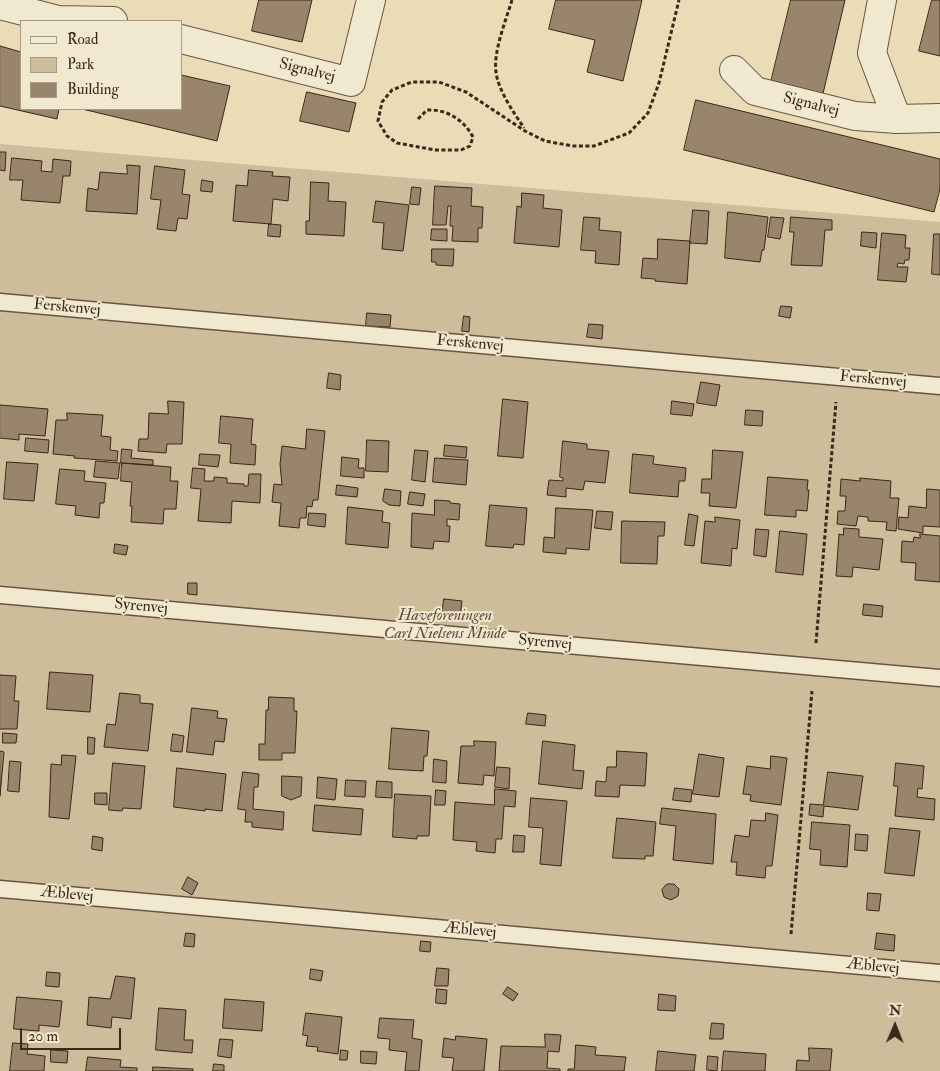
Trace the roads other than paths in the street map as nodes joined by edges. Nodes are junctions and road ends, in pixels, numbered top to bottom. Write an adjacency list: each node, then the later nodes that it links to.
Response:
1 (370, 0): 5 (street, Signalvej)
2 (882, 0): 8 (street)
3 (0, 5): 4 (street)
4 (58, 20)
5 (182, 39)
6 (734, 70): 8 (street, Signalvej)
7 (940, 118): 8 (street, Signalvej)
8 (896, 119)
9 (0, 302): 10 (lane, Ferskenvej)
10 (940, 386)
11 (0, 595): 12 (lane, Syrenvej)
12 (940, 678)
13 (0, 888): 14 (lane, Æblevej)
14 (940, 973)

